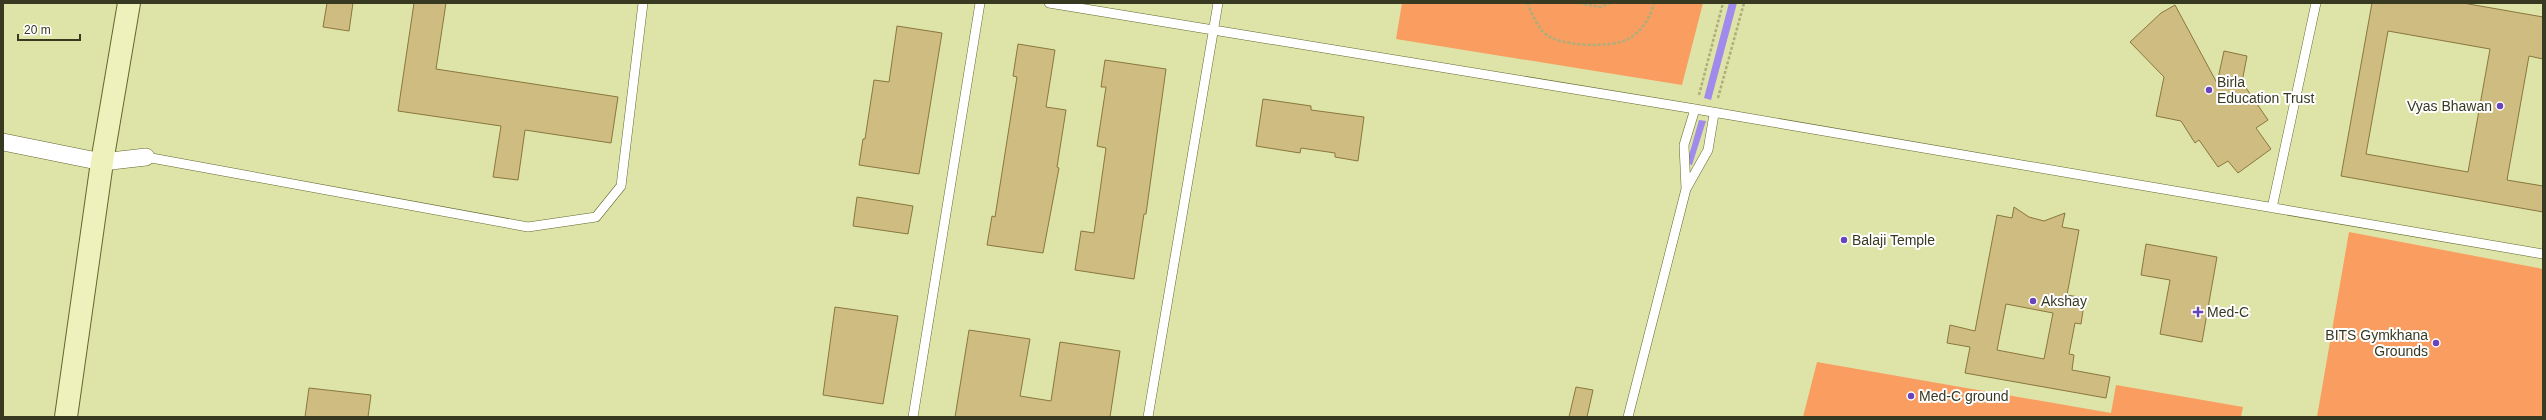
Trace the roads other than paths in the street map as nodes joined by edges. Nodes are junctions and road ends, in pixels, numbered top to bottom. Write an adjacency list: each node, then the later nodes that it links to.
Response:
1 (129, 3): 12 (street)
2 (642, 3): 11 (lane)
3 (980, 3): 17 (lane)
4 (1049, 3): 7 (lane)
5 (1218, 3): 7 (lane)
6 (2316, 3): 14 (lane)
7 (1214, 30): 8 (lane); 18 (lane)
8 (1695, 109): 9 (lane); 13 (lane)
9 (1714, 114): 13 (lane); 14 (lane)
10 (3, 142): 12 (street)
11 (146, 157): 12 (street)
12 (102, 162): 16 (street)
13 (1686, 189): 19 (lane)
14 (2272, 208): 15 (lane)
15 (2543, 254)
16 (66, 417)
17 (913, 417)
18 (1148, 417)
19 (1628, 417)

